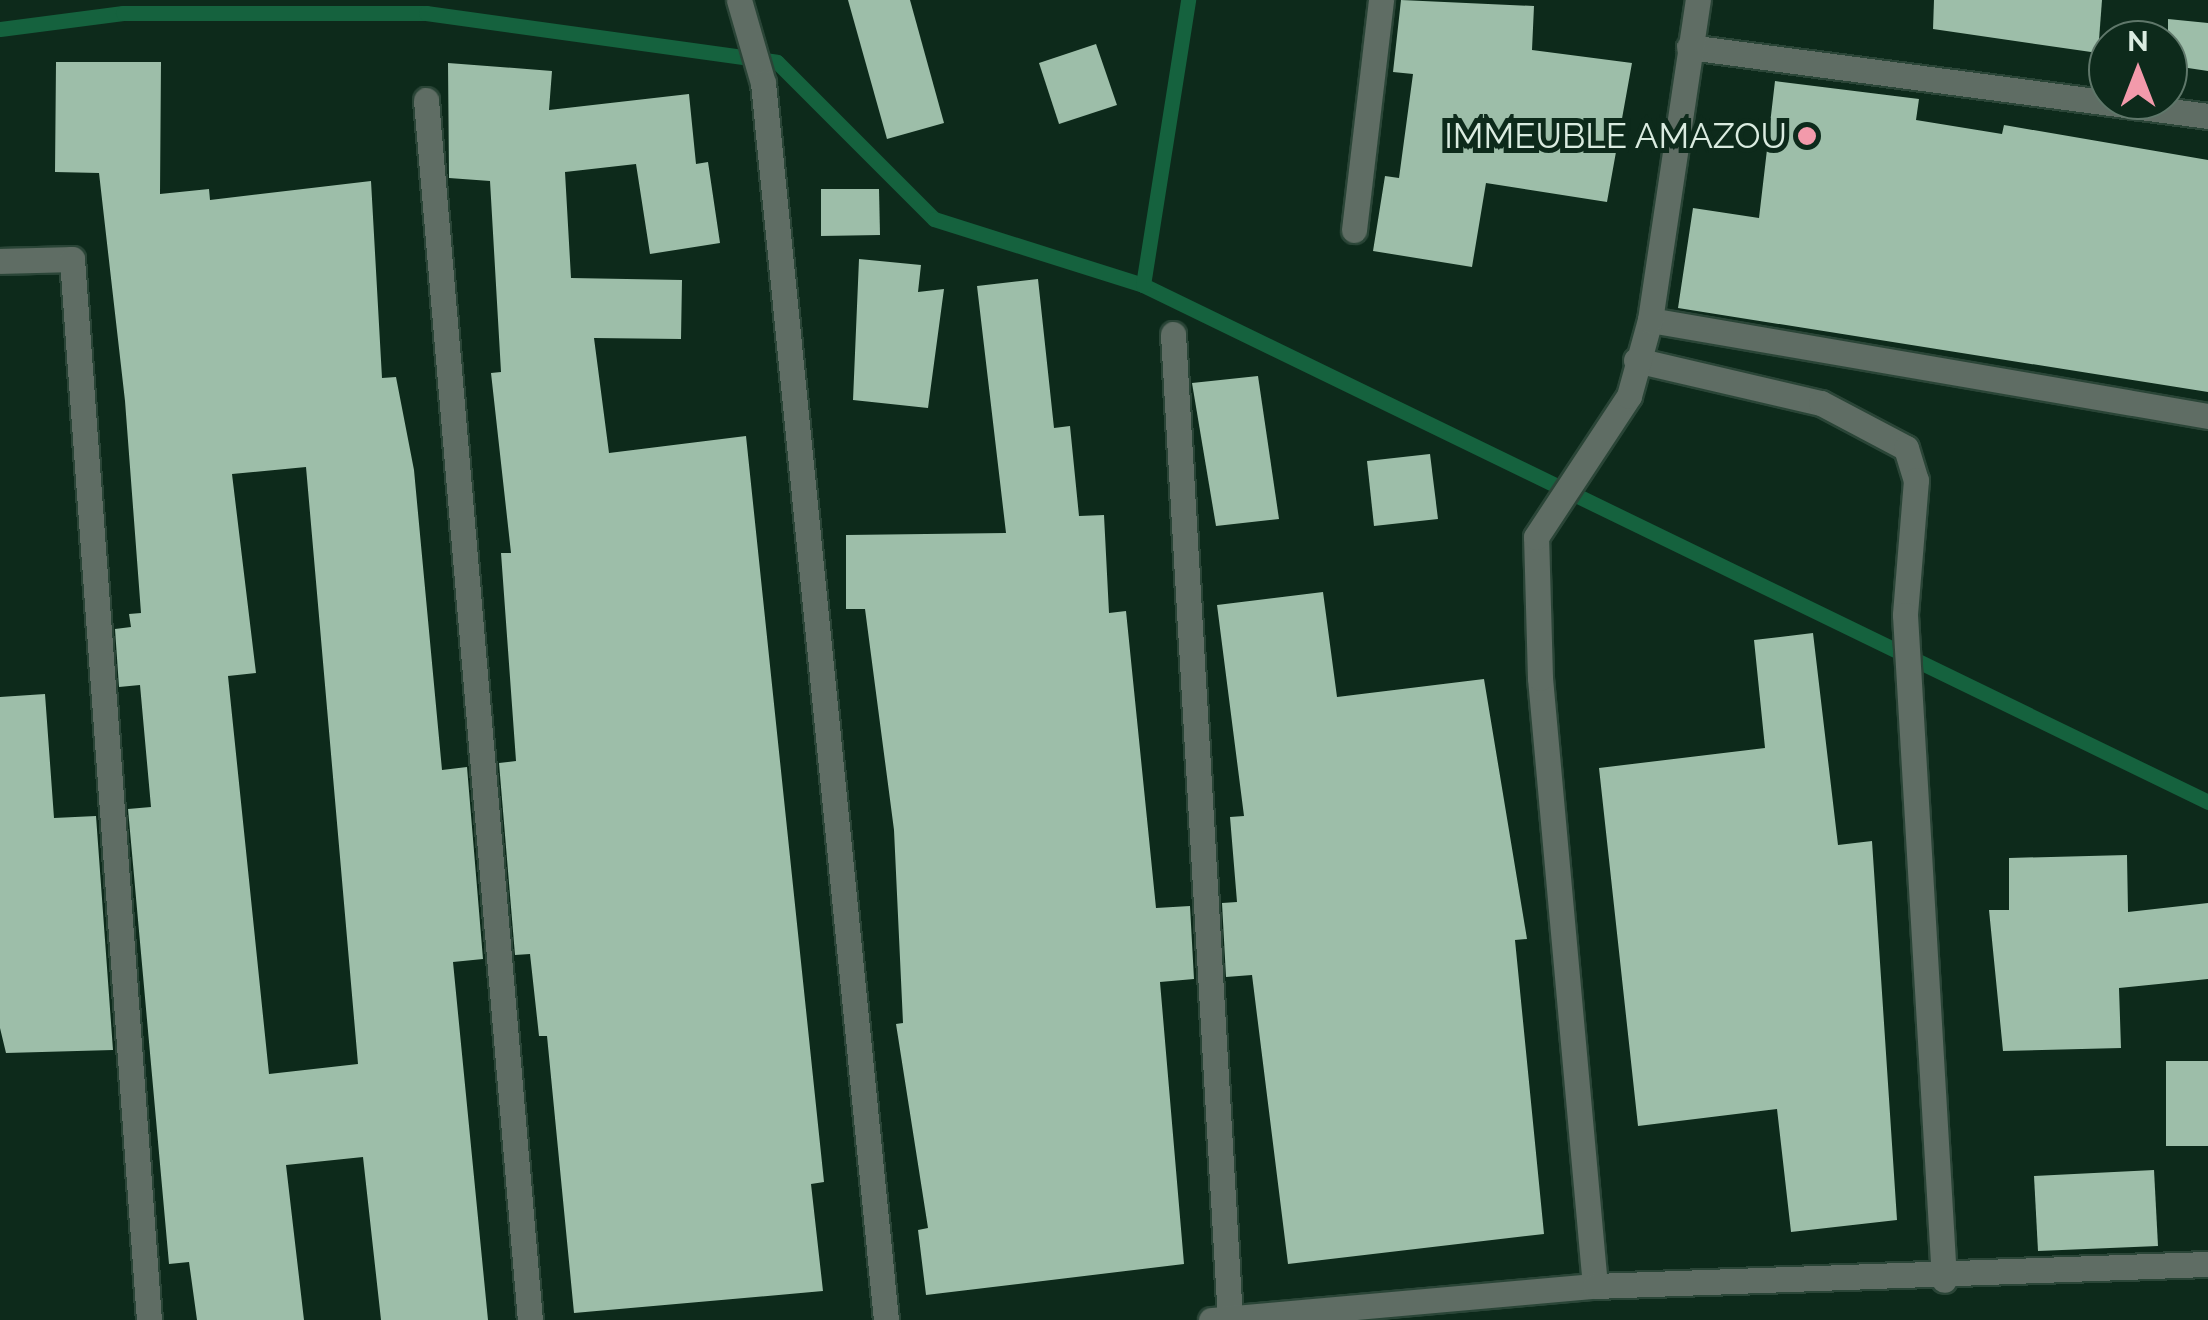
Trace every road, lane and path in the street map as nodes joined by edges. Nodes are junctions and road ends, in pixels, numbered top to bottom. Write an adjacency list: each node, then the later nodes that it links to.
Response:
1 (739, 0): 19 (street)
2 (1381, 0): 7 (street)
3 (1698, 0): 4 (street)
4 (1690, 47): 6 (street); 9 (street)
5 (426, 100): 18 (street)
6 (2208, 116)
7 (1354, 230)
8 (0, 261): 17 (street)
9 (1650, 320): 11 (street); 12 (street)
10 (1172, 334): 16 (street)
11 (1636, 360): 14 (street); 15 (street)
12 (2208, 416)
13 (2208, 1264): 14 (street)
14 (1944, 1280): 15 (street)
15 (1596, 1286): 16 (street)
16 (1230, 1319): 20 (street)
17 (149, 1320)
18 (530, 1320)
19 (886, 1320)
20 (1211, 1320)

